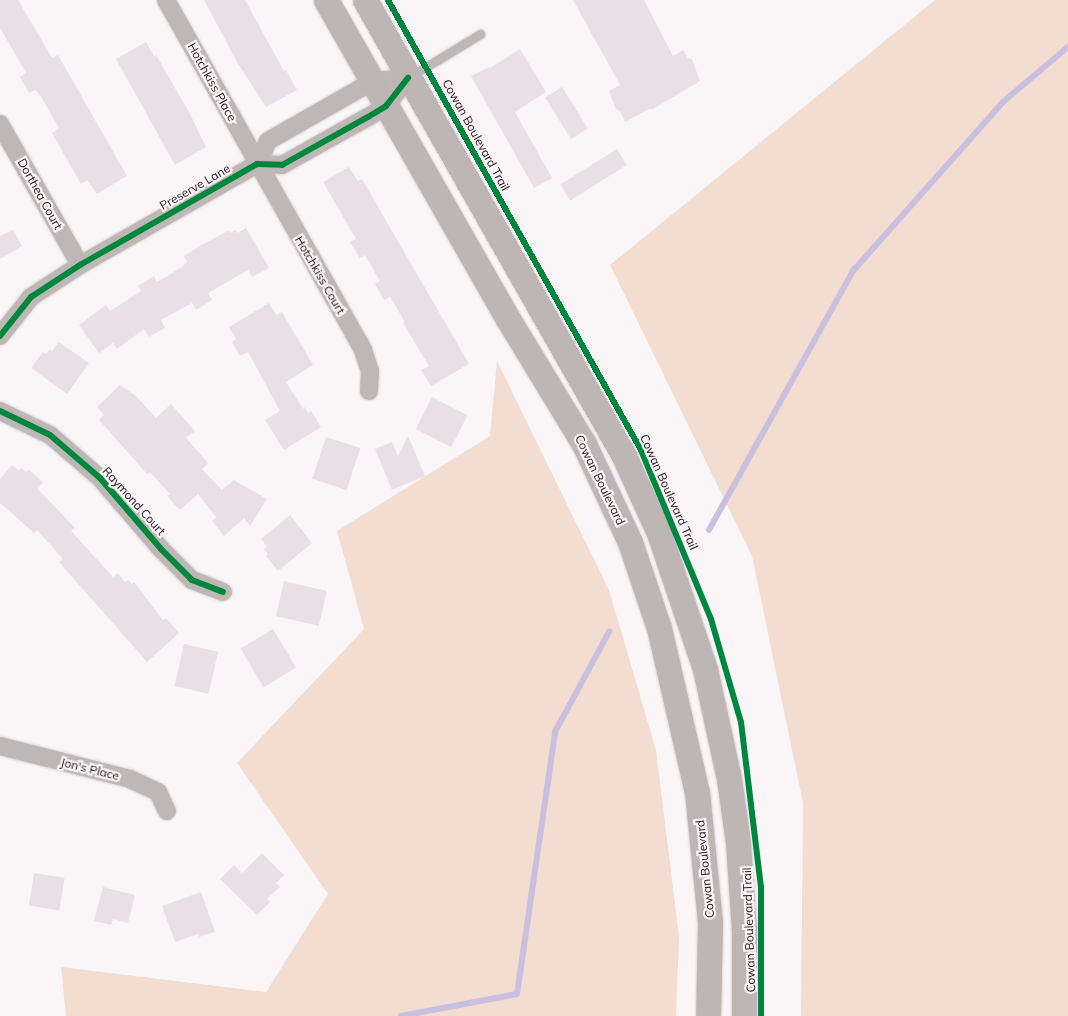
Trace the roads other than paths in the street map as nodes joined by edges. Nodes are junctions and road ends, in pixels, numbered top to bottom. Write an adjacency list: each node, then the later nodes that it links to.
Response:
1 (166, 0): 9 (street, Hotchkiss Place)
2 (326, 0): 6 (main road, Cowan Boulevard)
3 (365, 0): 5 (main road)
4 (480, 34): 5 (lane)
5 (408, 78): 6 (street); 7 (street); 18 (main road)
6 (374, 81): 7 (main road, Cowan Boulevard); 9 (street)
7 (386, 106): 9 (street); 17 (main road, Cowan Boulevard)
8 (0, 124): 10 (street, Dorthea Court)
9 (258, 164): 10 (street, Preserve Lane); 12 (street, Hotchkiss Court)
10 (80, 265): 11 (street, Preserve Lane)
11 (0, 336)
12 (369, 391)
13 (0, 411): 14 (street, Raymond Court)
14 (223, 592)
15 (0, 746): 16 (street, Jon's Place)
16 (167, 811)
17 (708, 1016)
18 (744, 1016)

